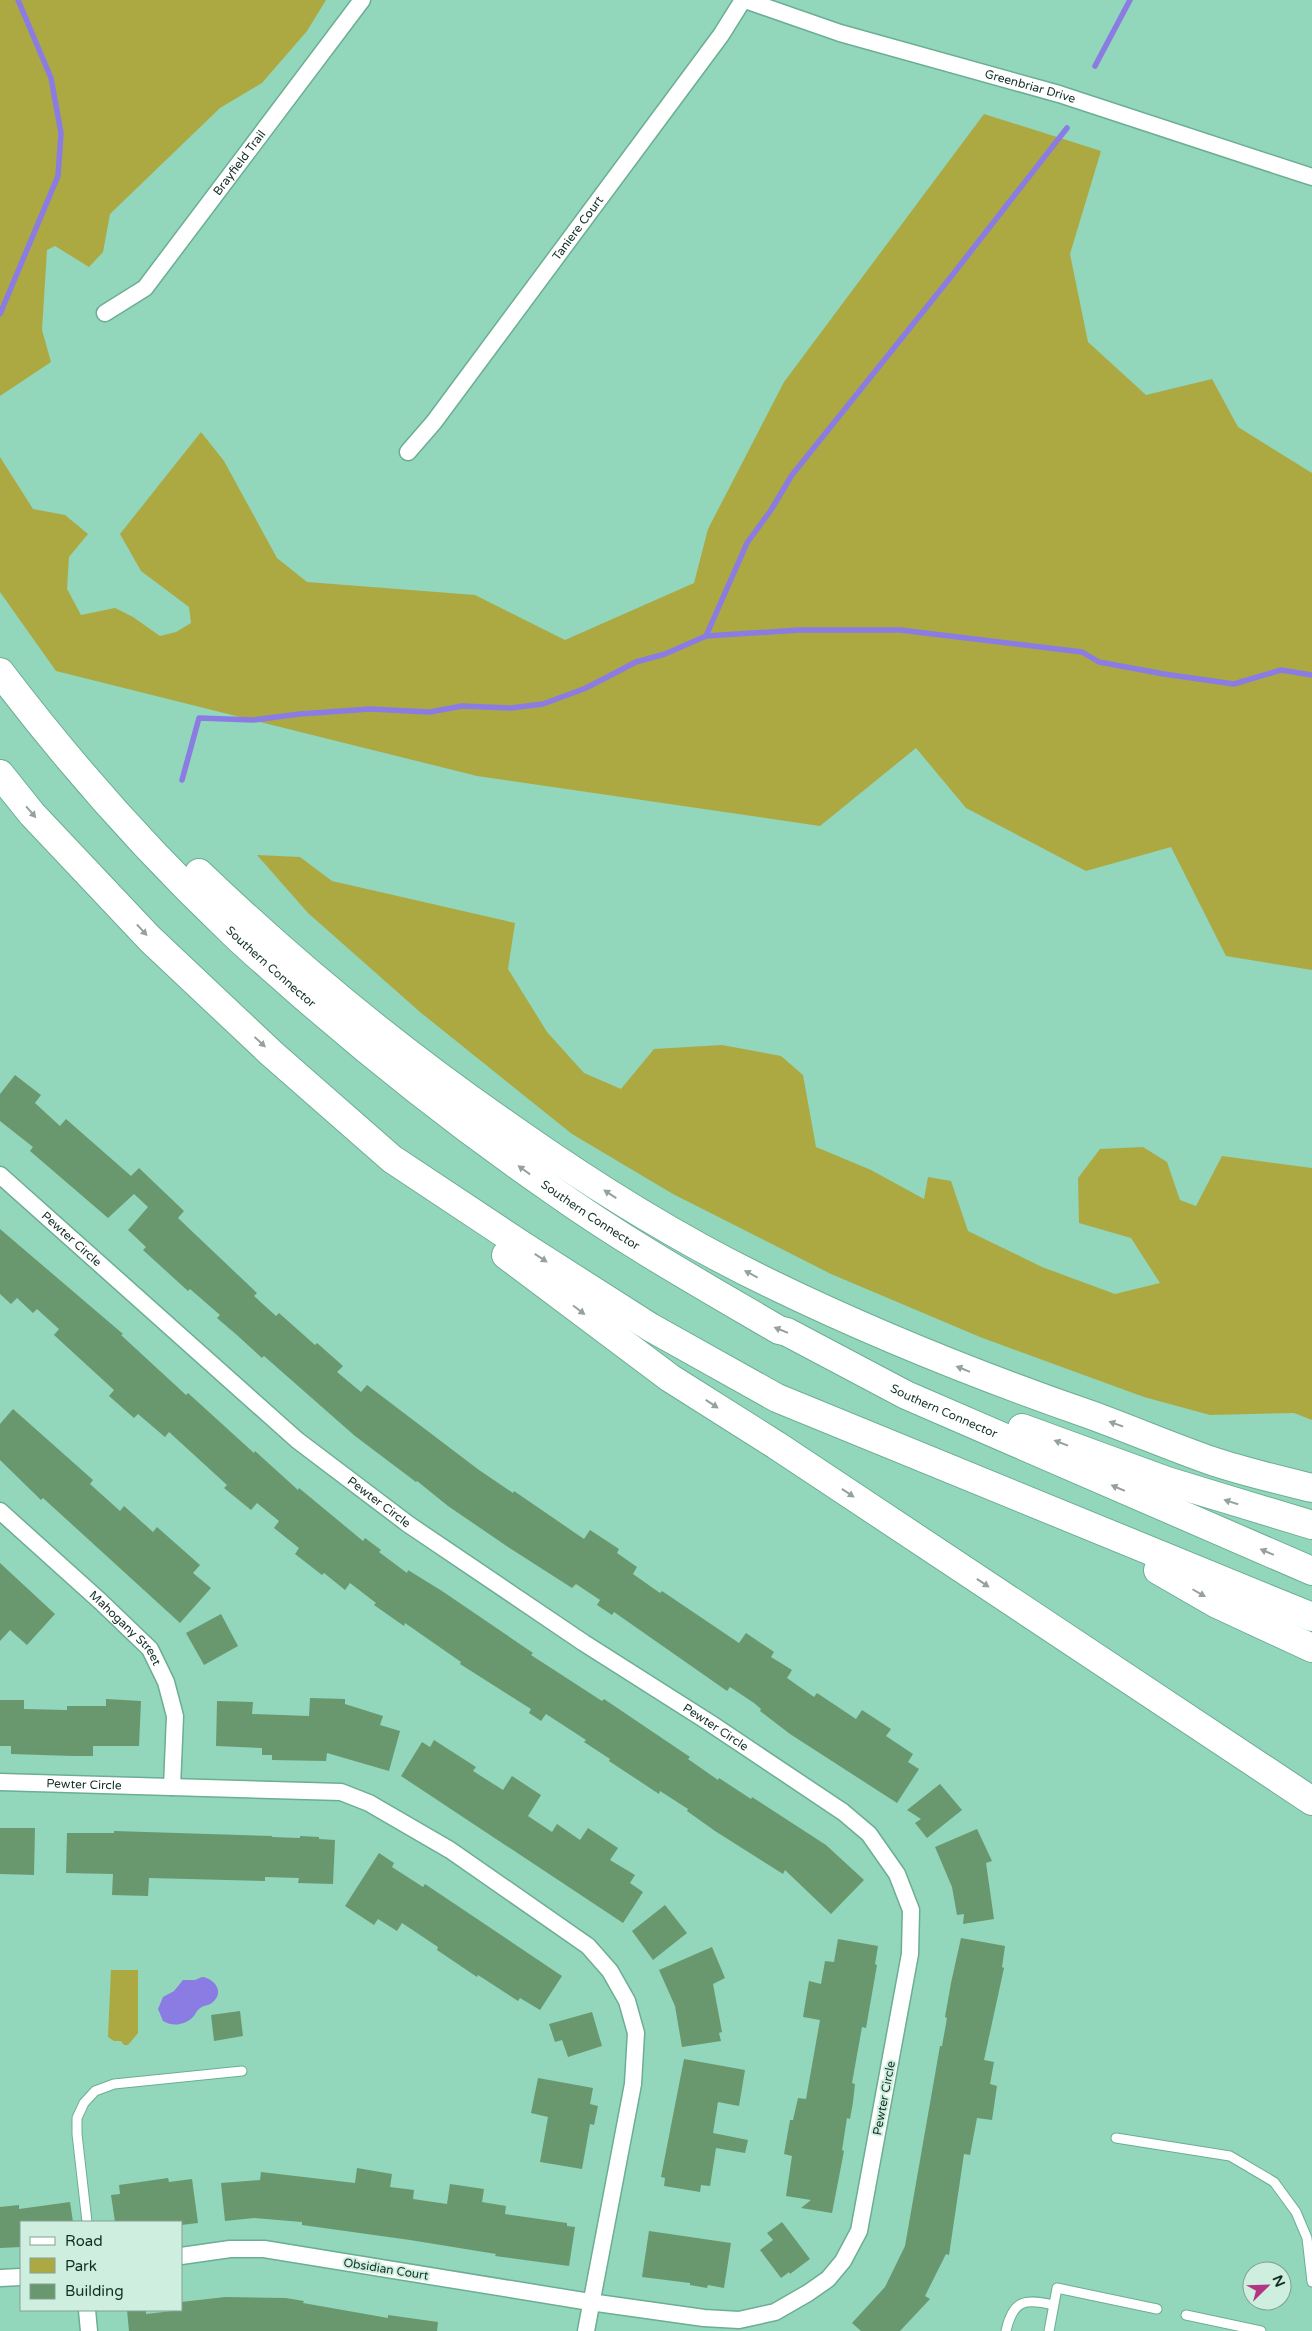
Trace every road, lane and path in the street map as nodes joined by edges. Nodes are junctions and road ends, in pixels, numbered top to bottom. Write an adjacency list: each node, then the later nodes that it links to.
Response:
1 (362, 0): 4 (street, Brayfield Trail)
2 (744, 0): 3 (street, Greenbriar Drive); 5 (street, Taniere Court)
3 (1312, 177)
4 (105, 313)
5 (408, 452)
6 (0, 660): 12 (highway, one-way to 6)
7 (0, 672): 11 (highway, Southern Connector, one-way to 7)
8 (0, 774): 9 (highway, one-way to 9)
9 (392, 1159): 16 (highway, one-way to 16); 23 (highway, one-way to 23)
10 (0, 1175): 31 (street, Pewter Circle)
11 (810, 1345): 17 (highway, one-way to 11); 18 (highway, Southern Connector, one-way to 11)
12 (1152, 1437): 13 (highway); 14 (highway)
13 (1312, 1475)
14 (1312, 1488)
15 (0, 1510): 22 (street, Mahogany Street)
16 (1066, 1516): 19 (highway); 20 (highway, one-way to 20)
17 (1312, 1525)
18 (1312, 1571)
19 (1312, 1617)
20 (1312, 1648)
21 (0, 1782): 22 (street, Pewter Circle)
22 (172, 1787): 31 (street, Pewter Circle)
23 (1312, 1801)
24 (242, 2071): 26 (lane)
25 (1116, 2138): 30 (lane)
26 (87, 2221)
27 (182, 2256): 31 (street, Obsidian Court)
28 (20, 2277): 29 (street)
29 (0, 2278)
30 (1312, 2282)
31 (590, 2302): 38 (street, Pewter Circle)
32 (1053, 2305): 33 (lane); 39 (lane); 40 (lane)
33 (1158, 2309)
34 (87, 2311): 37 (street)
35 (1186, 2315): 36 (lane)
36 (1256, 2330)
37 (90, 2331)
38 (586, 2331)
39 (1006, 2331)
40 (1049, 2331)

